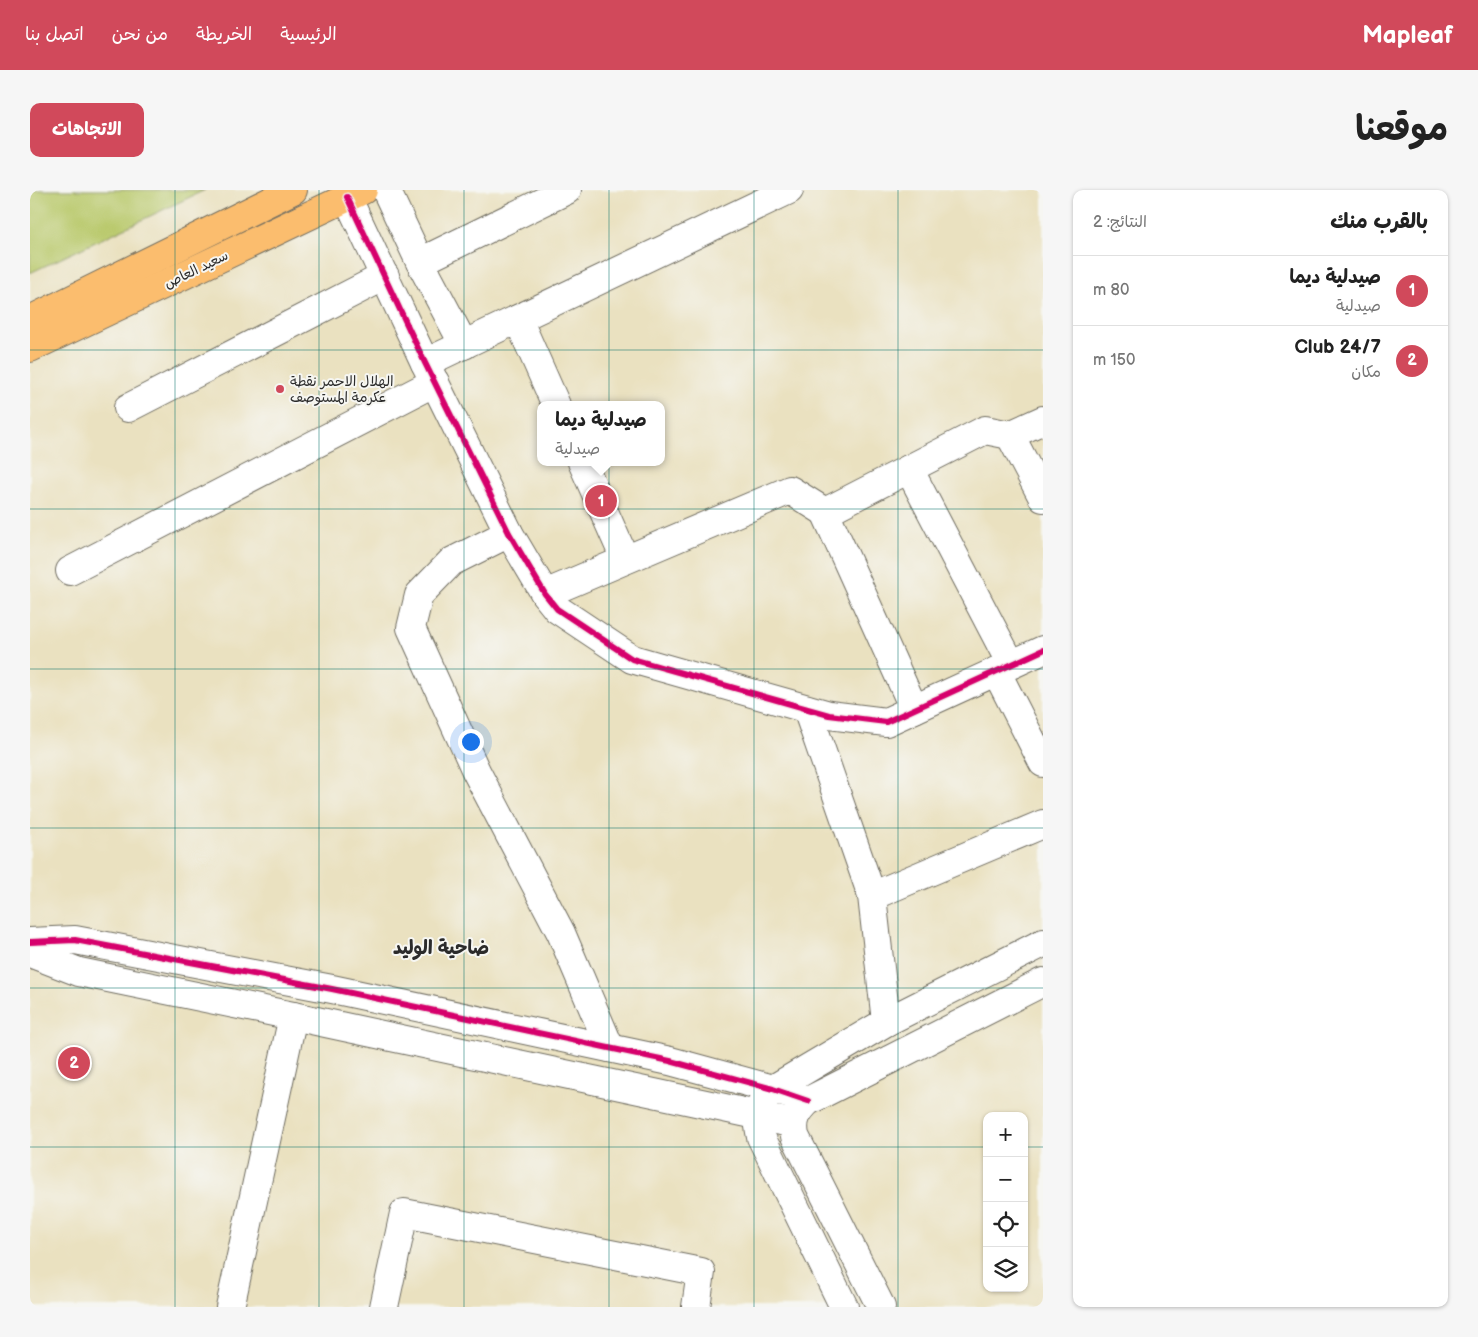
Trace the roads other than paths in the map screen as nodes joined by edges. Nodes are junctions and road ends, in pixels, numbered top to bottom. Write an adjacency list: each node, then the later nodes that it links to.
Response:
1 (293, 190): 9 (main road)
2 (386, 190): 6 (street)
3 (567, 190): 6 (street)
4 (789, 190): 8 (street)
5 (355, 193): 7 (street); 11 (main road, سعيد العاص)
6 (420, 262): 10 (street)
7 (384, 276): 12 (street); 14 (street)
8 (518, 319): 10 (street); 13 (street)
9 (30, 320)
10 (464, 345): 12 (street)
11 (30, 348)
12 (430, 373): 21 (street); 23 (street)
13 (554, 401)
14 (128, 408)
15 (1043, 420): 16 (street)
16 (1010, 435): 18 (street); 19 (street)
17 (584, 466): 22 (street)
18 (909, 469): 20 (street); 26 (street)
19 (1043, 498)
20 (825, 512): 22 (street); 27 (street)
21 (509, 533): 24 (street); 38 (street)
22 (625, 560): 24 (street)
23 (70, 571)
24 (545, 594): 28 (street)
25 (1043, 650): 26 (street)
26 (1004, 668): 27 (street); 29 (street)
27 (914, 708): 28 (street)
28 (807, 709): 31 (street)
29 (1043, 763)
30 (1043, 824): 31 (street)
31 (872, 896): 37 (street)
32 (30, 942): 38 (street)
33 (1043, 943): 37 (street)
34 (30, 953): 36 (street)
35 (1043, 982): 40 (street)
36 (293, 1016): 41 (street); 43 (street)
37 (886, 1022): 39 (street)
38 (610, 1048): 39 (street)
39 (774, 1089): 40 (street); 41 (street)
40 (808, 1101): 42 (street)
41 (757, 1115): 42 (street); 46 (street)
42 (793, 1124): 47 (street)
43 (230, 1307)
44 (384, 1307): 45 (street)
45 (696, 1307)
46 (844, 1307)
47 (881, 1307)

